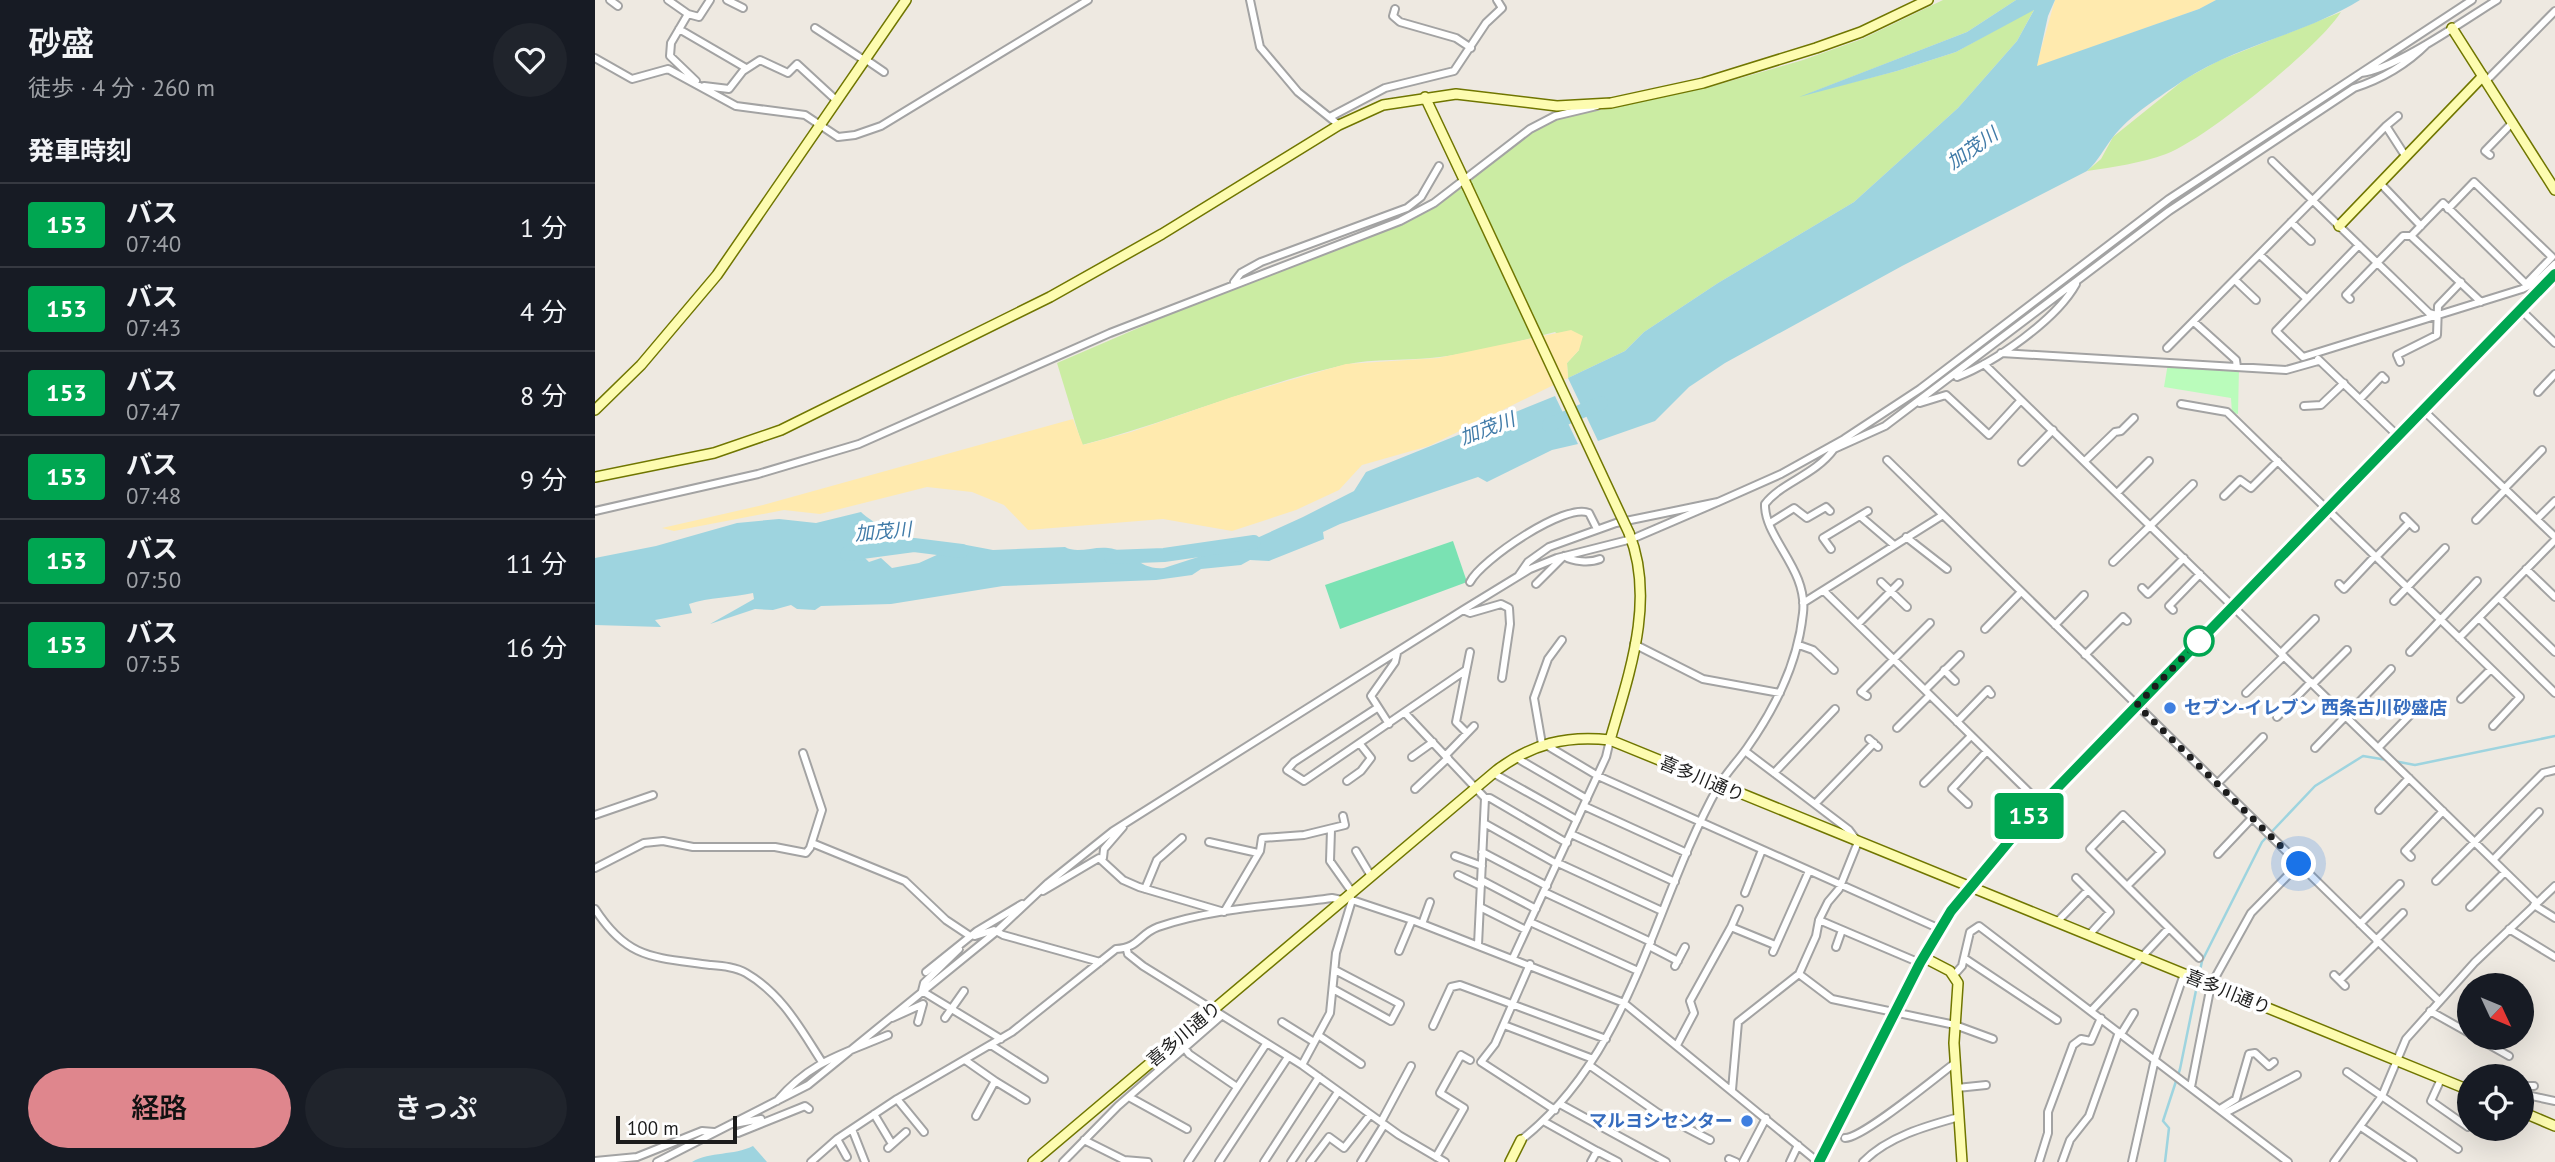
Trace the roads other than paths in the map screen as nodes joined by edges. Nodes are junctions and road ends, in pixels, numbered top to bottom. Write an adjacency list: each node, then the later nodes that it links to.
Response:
1 (610, 0): 12 (street)
2 (668, 0): 16 (street)
3 (710, 0): 16 (street)
4 (727, 0): 13 (street)
5 (1088, 0): 36 (street)
6 (1249, 0): 33 (street)
7 (1497, 0): 21 (street)
8 (1928, 0): 32 (street)
9 (2472, 0): 26 (street)
10 (2497, 0): 18 (street)
11 (901, 2): 23 (street)
12 (618, 6)
13 (743, 9)
14 (1395, 9): 21 (street)
15 (2555, 11): 27 (street)
16 (688, 15): 19 (street)
17 (815, 28): 23 (street)
18 (2452, 28): 20 (street); 27 (street)
19 (679, 29): 24 (street); 28 (street)
20 (2427, 44): 26 (street); 59 (street)
21 (1471, 48): 33 (street)
22 (595, 58): 28 (street)
23 (864, 60): 25 (street); 31 (street)
24 (746, 68): 29 (street); 31 (street)
25 (884, 72)
26 (2358, 73): 93 (street)
27 (2485, 79): 35 (street); 40 (street)
28 (696, 81): 29 (street)
29 (704, 86): 36 (street)
30 (1425, 97): 32 (street); 37 (street); 44 (street)
31 (836, 100): 36 (street)
32 (1602, 104): 44 (street)
33 (1330, 117): 37 (street)
34 (2398, 117): 38 (street)
35 (2513, 122): 39 (street); 43 (street)
36 (820, 124): 88 (street)
37 (1339, 125): 100 (street)
38 (2386, 125): 40 (street); 47 (street)
39 (2490, 155)
40 (2406, 156): 45 (street)
41 (2272, 161): 47 (street)
42 (1439, 166): 62 (street)
43 (2552, 177): 46 (street)
44 (1464, 179): 62 (street); 119 (street, bridge)
45 (2380, 183): 50 (street); 51 (street)
46 (2555, 190)
47 (2313, 201): 49 (street); 50 (street)
48 (2448, 209): 51 (street); 63 (street); 63 (street)
49 (2291, 222): 53 (street); 55 (street)
50 (2339, 226): 54 (street)
51 (2421, 226): 52 (street)
52 (2411, 236): 56 (street); 61 (street)
53 (2311, 241)
54 (2359, 245): 56 (street); 64 (street)
55 (2260, 255): 60 (street); 64 (street)
56 (2378, 263): 65 (street); 69 (street)
57 (2555, 264): 63 (street)
58 (2555, 274): 68 (main road)
59 (2079, 279): 73 (street); 79 (street)
60 (2235, 280): 66 (street); 70 (street)
61 (2461, 282): 67 (street); 69 (street)
62 (1233, 283): 108 (street)
63 (2527, 285): 67 (street)
64 (2307, 299): 74 (street)
65 (2350, 299)
66 (2256, 300)
67 (2481, 302): 69 (street)
68 (2521, 310): 71 (street); 89 (main road)
69 (2436, 316): 74 (street); 75 (street)
70 (2194, 322): 72 (street); 77 (street)
71 (2555, 343)
72 (2167, 348)
73 (2001, 353): 76 (street); 77 (street)
74 (2317, 358): 77 (street); 81 (street)
75 (2400, 362)
76 (1984, 363): 79 (street); 84 (street)
77 (2237, 364)
78 (2555, 374): 82 (street)
79 (1950, 379): 85 (street)
80 (2385, 379): 83 (street)
81 (2344, 383): 83 (street); 87 (street)
82 (2538, 392)
83 (2360, 399): 92 (street)
84 (2021, 400): 85 (street); 91 (street)
85 (1918, 403): 93 (street)
86 (2181, 404): 98 (street)
87 (2304, 406)
88 (595, 410)
89 (2424, 410): 92 (main road); 102 (street)
90 (2134, 418): 96 (street)
91 (2053, 430): 96 (street); 99 (street)
92 (2398, 436): 107 (main road)
93 (1833, 447): 106 (street); 115 (street)
94 (2542, 450): 102 (street)
95 (1887, 460): 111 (street)
96 (2085, 461): 103 (street)
97 (2150, 461): 103 (street)
98 (2278, 461): 104 (street); 107 (street)
99 (2022, 462)
100 (595, 477)
101 (2193, 484): 117 (street)
102 (2505, 489): 113 (street); 114 (street)
103 (2117, 493): 117 (street)
104 (2224, 496)
105 (2555, 501): 113 (street)
106 (1718, 502): 118 (street); 119 (street)
107 (2327, 509): 126 (street); 150 (main road)
108 (595, 511)
109 (1830, 511): 115 (street)
110 (1868, 511): 112 (street)
111 (1943, 515): 120 (street); 144 (street)
112 (1860, 516): 122 (street); 124 (street)
113 (2537, 519): 121 (street)
114 (2476, 520)
115 (1770, 523): 149 (street)
116 (2409, 523): 126 (street)
117 (2151, 526): 127 (street); 129 (street)
118 (1598, 529): 133 (street); 135 (street)
119 (1631, 536): 125 (street); 164 (street)
120 (1906, 537): 122 (street); 130 (street)
121 (2554, 542): 131 (street)
122 (1894, 545): 142 (street)
123 (2445, 548): 140 (street)
124 (1831, 549)
125 (1564, 556): 128 (street); 133 (street); 138 (street)
126 (2376, 556): 139 (street); 140 (street)
127 (2184, 558): 132 (street); 141 (street)
128 (1600, 559)
129 (2113, 562)
130 (1947, 569)
131 (2526, 569): 146 (street); 147 (street)
132 (2200, 574): 150 (street); 153 (street)
133 (1519, 575): 152 (street)
134 (2477, 581): 156 (street)
135 (1470, 582)
136 (1881, 582): 143 (street)
137 (1899, 583): 143 (street)
138 (1537, 584)
139 (2339, 584)
140 (2407, 587): 148 (street); 156 (street)
141 (2142, 588)
142 (1824, 591): 149 (street); 159 (street)
143 (1891, 592): 151 (street); 159 (street)
144 (2021, 592): 160 (street); 161 (street)
145 (2084, 595): 160 (street)
146 (2555, 597)
147 (2499, 598): 154 (street); 169 (street)
148 (2394, 601)
149 (1803, 603): 165 (street)
150 (2233, 606): 171 (street); 190 (main road)
151 (1907, 607)
152 (1463, 610): 170 (street); 180 (street)
153 (2173, 611)
154 (2479, 618): 162 (street); 185 (street)
155 (2315, 619): 171 (street)
156 (2440, 619): 162 (street); 168 (street)
157 (2127, 621): 173 (street)
158 (1930, 623): 174 (street)
159 (1858, 624): 174 (street)
160 (2055, 625): 173 (street)
161 (1985, 629)
162 (2459, 638): 176 (street)
163 (1562, 640): 209 (street)
164 (1634, 644): 186 (street); 205 (street)
165 (1799, 645): 178 (street); 186 (street)
166 (2347, 650): 182 (street)
167 (1470, 652): 177 (street)
168 (2410, 652)
169 (2555, 652)
170 (1397, 653): 191 (street); 242 (street)
171 (2283, 654): 182 (street); 184 (street)
172 (1960, 655): 179 (street)
173 (2085, 655): 190 (street)
174 (1893, 659): 183 (street); 188 (street)
175 (2391, 669): 195 (street)
176 (2491, 669): 189 (street); 200 (street)
177 (1466, 670): 194 (street); 202 (street)
178 (1834, 670)
179 (1944, 670): 181 (street); 183 (street)
180 (1501, 678)
181 (1955, 681)
182 (2312, 683): 195 (street); 196 (street)
183 (1928, 693): 197 (street); 201 (street)
184 (2246, 693)
185 (2555, 693)
186 (1780, 694): 212 (street)
187 (1991, 694): 197 (street)
188 (1867, 696)
189 (2461, 699)
190 (2137, 705): 225 (street); 234 (main road)
191 (1377, 708): 198 (street); 208 (street)
192 (1835, 709): 220 (street)
193 (2413, 712): 211 (street)
194 (1405, 713): 198 (street); 206 (street)
195 (2346, 716): 210 (street); 211 (street)
196 (2277, 717)
197 (1957, 722): 203 (street)
198 (1389, 724): 208 (street)
199 (1474, 726): 202 (street)
200 (2493, 726)
201 (1897, 728)
202 (1467, 733): 216 (street)
203 (1971, 736): 213 (street); 224 (street)
204 (2263, 737): 225 (street)
205 (1610, 740): 209 (street, 喜多川通り); 221 (street); 226 (street, 喜多川通り)
206 (1433, 742): 215 (street); 216 (street)
207 (1874, 743): 232 (street)
208 (1360, 744): 223 (street)
209 (1543, 744): 217 (street, 喜多川通り); 221 (street)
210 (2315, 748)
211 (2378, 748): 222 (street)
212 (1745, 751): 220 (street); 226 (street)
213 (1987, 751): 233 (street); 234 (street)
214 (803, 753): 252 (street)
215 (1412, 757)
216 (1447, 757): 227 (street); 228 (street)
217 (1514, 757): 219 (street, 喜多川通り); 231 (street)
218 (2555, 770): 251 (street)
219 (1493, 773): 227 (street, 喜多川通り); 241 (street)
220 (1774, 773): 232 (street)
221 (1598, 776): 231 (street); 244 (street)
222 (2409, 778): 235 (street); 236 (street)
223 (1347, 781)
224 (1924, 783)
225 (2217, 784): 240 (street)
226 (1718, 786): 244 (street); 250 (street, 喜多川通り)
227 (1476, 787): 230 (street); 270 (street, 喜多川通り)
228 (1415, 789)
229 (653, 795): 238 (street)
230 (1485, 798): 243 (street); 249 (street)
231 (1585, 802): 241 (street); 257 (street)
232 (1815, 804): 250 (street)
233 (1968, 804)
234 (2041, 804): 277 (main road)
235 (2379, 810)
236 (2443, 811): 251 (street); 260 (street)
237 (2539, 811): 262 (street)
238 (595, 816)
239 (1343, 817): 245 (street)
240 (2252, 818): 258 (street); 264 (street)
241 (1577, 820): 246 (street)
242 (1126, 823): 261 (street); 284 (street)
243 (1484, 823): 255 (street); 263 (street)
244 (1701, 823): 253 (street); 257 (street)
245 (1331, 830): 256 (street); 285 (street)
246 (1571, 834): 249 (street); 273 (street)
247 (1182, 838): 280 (street)
248 (1209, 842): 256 (street)
249 (1567, 842): 263 (street)
250 (1858, 842): 276 (street); 277 (street, 喜多川通り)
251 (2475, 842): 262 (street); 272 (street)
252 (812, 843): 266 (street); 311 (street)
253 (1762, 850): 267 (street); 283 (street)
254 (1356, 851): 270 (street)
255 (1482, 852): 265 (street); 281 (street)
256 (1258, 853): 294 (street)
257 (1688, 853): 273 (street)
258 (2218, 854)
259 (1455, 856): 265 (street)
260 (2411, 857)
261 (1103, 858): 280 (street); 284 (street)
262 (2493, 860): 268 (street)
263 (1557, 863): 281 (street); 293 (street)
264 (2299, 864): 302 (street); 334 (street)
265 (1482, 866): 274 (street)
266 (595, 868)
267 (1809, 871): 276 (street); 303 (street)
268 (2505, 872): 287 (street); 289 (street)
269 (1458, 875): 274 (street)
270 (1371, 876): 285 (street, 喜多川通り)
271 (2076, 878): 282 (street)
272 (2436, 881)
273 (1675, 882): 293 (street)
274 (1481, 883): 288 (street); 291 (street)
275 (2400, 884): 302 (street)
276 (1841, 885): 298 (street); 305 (street)
277 (1968, 886): 300 (street, 喜多川通り); 305 (main road)
278 (2127, 886): 278 (street); 304 (street)
279 (2555, 886): 287 (street)
280 (1145, 889): 294 (street)
281 (1545, 889): 291 (street); 313 (street)
282 (2088, 890): 300 (street); 310 (street)
283 (1745, 893)
284 (1033, 897): 309 (street); 311 (street)
285 (1348, 897): 294 (street); 297 (street); 327 (street); 342 (street, 喜多川通り)
286 (1430, 902): 301 (street)
287 (2535, 904): 296 (street); 306 (street)
288 (1480, 907): 307 (street); 314 (street)
289 (2470, 907)
290 (595, 909): 377 (street)
291 (1536, 909): 299 (street)
292 (1739, 909): 303 (street)
293 (1662, 911): 313 (street)
294 (1224, 912): 317 (street)
295 (2403, 913): 312 (street)
296 (2555, 918)
297 (1412, 920): 301 (street); 318 (street)
298 (1819, 920): 308 (street); 330 (street)
299 (1530, 922): 307 (street); 328 (street)
300 (2057, 922): 310 (street, 喜多川通り)
301 (1422, 923): 314 (street)
302 (2360, 924): 312 (street)
303 (1731, 928): 368 (street)
304 (2169, 928): 319 (street); 323 (street)
305 (1940, 929): 324 (main road)
306 (2509, 929): 320 (street); 338 (street)
307 (1526, 930): 321 (street)
308 (1842, 930): 316 (street); 324 (street)
309 (997, 931): 311 (street); 325 (street); 336 (street)
310 (2088, 935): 319 (street, 喜多川通り)
311 (970, 936): 329 (street); 336 (street)
312 (2377, 941): 333 (street); 338 (street)
313 (1650, 944): 315 (street); 328 (street)
314 (1478, 945): 321 (street)
315 (1685, 947)
316 (1836, 947)
317 (1128, 950): 325 (street); 342 (street)
318 (1399, 951)
319 (2141, 956): 331 (street, 喜多川通り); 343 (street)
320 (2555, 957)
321 (1513, 958): 326 (street)
322 (1964, 958): 332 (street); 343 (street); 351 (street)
323 (2199, 958)
324 (1921, 960): 332 (street); 345 (main road)
325 (1100, 962): 361 (street)
326 (1530, 964): 339 (street); 340 (street)
327 (1335, 970): 335 (street); 335 (street)
328 (1638, 971): 340 (street)
329 (926, 972)
330 (1799, 974): 345 (street); 395 (street)
331 (2184, 974): 334 (street, 喜多川通り); 373 (street)
332 (1954, 975): 355 (street)
333 (2340, 980)
334 (2211, 985): 376 (street, 喜多川通り); 393 (street)
335 (1333, 989): 360 (street)
336 (922, 990): 341 (street); 348 (street)
337 (964, 991): 341 (street)
338 (2439, 1001): 344 (street)
339 (1515, 1003): 354 (street); 356 (street); 363 (street)
340 (1624, 1003): 363 (street); 368 (street)
341 (952, 1009): 349 (street); 361 (street)
342 (1212, 1010): 347 (street); 362 (street, 喜多川通り)
343 (2091, 1011): 350 (street)
344 (2430, 1011): 357 (street); 376 (street)
345 (1894, 1013): 355 (street); 457 (main road)
346 (2134, 1013): 358 (street)
347 (1220, 1017): 365 (street); 369 (street)
348 (890, 1018): 352 (street); 366 (street)
349 (946, 1018)
350 (2101, 1018): 358 (street); 460 (street)
351 (2057, 1020)
352 (918, 1022)
353 (1282, 1022): 360 (street)
354 (1504, 1025): 378 (street); 406 (street)
355 (1955, 1025): 364 (street); 380 (street)
356 (1433, 1026)
357 (2457, 1026)
358 (2120, 1033): 373 (street); 461 (street)
359 (888, 1035): 366 (street)
360 (1316, 1038): 381 (street); 382 (street)
361 (1001, 1039): 367 (street)
362 (1178, 1039): 369 (street); 441 (street, 喜多川通り)
363 (1606, 1039): 378 (street)
364 (1993, 1039)
365 (1266, 1044): 372 (street); 392 (street)
366 (859, 1045): 377 (street); 403 (street)
367 (991, 1045): 374 (street); 388 (street)
368 (1677, 1045): 395 (street)
369 (1185, 1047): 392 (street); 398 (street)
370 (2498, 1050): 371 (street)
371 (2509, 1056)
372 (1288, 1057): 382 (street); 445 (street)
373 (2155, 1059): 393 (street); 462 (street)
374 (965, 1060): 389 (street); 400 (street)
375 (1470, 1060): 436 (street)
376 (2396, 1060): 387 (street, 喜多川通り); 397 (street)
377 (822, 1062): 403 (street)
378 (1591, 1062): 404 (street); 431 (street)
379 (2274, 1062): 407 (street)
380 (1955, 1063): 394 (street); 427 (street)
381 (1361, 1064)
382 (1302, 1065): 386 (street)
383 (1411, 1066): 418 (street)
384 (2347, 1072): 397 (street)
385 (2297, 1074): 407 (street)
386 (1318, 1077): 396 (street); 446 (street)
387 (2441, 1079): 391 (street, 喜多川通り); 415 (street)
388 (1044, 1080)
389 (995, 1081): 401 (street); 410 (street)
390 (1986, 1085): 394 (street)
391 (2457, 1085)
392 (1237, 1087): 444 (street)
393 (2191, 1087): 407 (street)
394 (1957, 1088): 412 (street)
395 (1732, 1090): 414 (street)
396 (1338, 1092): 409 (street); 447 (street)
397 (2382, 1096): 420 (street); 433 (street)
398 (1129, 1097): 422 (street); 429 (street)
399 (2534, 1097): 402 (street)
400 (897, 1100): 408 (street); 425 (street)
401 (1026, 1100)
402 (2555, 1101)
403 (775, 1104): 417 (street)
404 (1560, 1104): 406 (street); 454 (street)
405 (809, 1109): 411 (street)
406 (1555, 1110): 416 (street)
407 (2222, 1111): 463 (street)
408 (874, 1114): 421 (street); 424 (street)
409 (1370, 1115): 418 (street); 448 (street)
410 (976, 1116)
411 (773, 1117): 417 (street); 426 (street)
412 (1959, 1117): 458 (street); 459 (street)
413 (2534, 1117): 419 (street)
414 (1766, 1118): 432 (street); 455 (street)
415 (2457, 1120)
416 (1545, 1122): 430 (street); 434 (street)
417 (729, 1124): 423 (street)
418 (1383, 1124): 436 (street); 449 (street)
419 (2555, 1126)
420 (2361, 1127): 464 (street); 465 (street)
421 (852, 1129): 428 (street); 440 (street)
422 (1187, 1129)
423 (715, 1132): 437 (street); 438 (street)
424 (907, 1132)
425 (924, 1132)
426 (738, 1133)
427 (1845, 1138)
428 (837, 1139): 435 (street); 439 (street)
429 (1084, 1140): 442 (street); 443 (street)
430 (1521, 1140): 451 (street)
431 (1710, 1140)
432 (1798, 1145): 456 (street); 457 (street)
433 (2458, 1149)
434 (1597, 1151): 452 (street); 453 (street)
435 (847, 1157)
436 (1436, 1157): 450 (street)
437 (595, 1161)
438 (657, 1162)
439 (811, 1162)
440 (865, 1162)
441 (1033, 1162)
442 (1063, 1162)
443 (1148, 1162)
444 (1188, 1162)
445 (1219, 1162)
446 (1264, 1162)
447 (1291, 1162)
448 (1310, 1162)
449 (1361, 1162)
450 (1445, 1162)
451 (1510, 1162)
452 (1591, 1162)
453 (1618, 1162)
454 (1666, 1162)
455 (1743, 1162)
456 (1790, 1162)
457 (1819, 1162)
458 (1863, 1162)
459 (1962, 1162)
460 (2039, 1162)
461 (2062, 1162)
462 (2132, 1162)
463 (2288, 1162)
464 (2334, 1162)
465 (2413, 1162)

